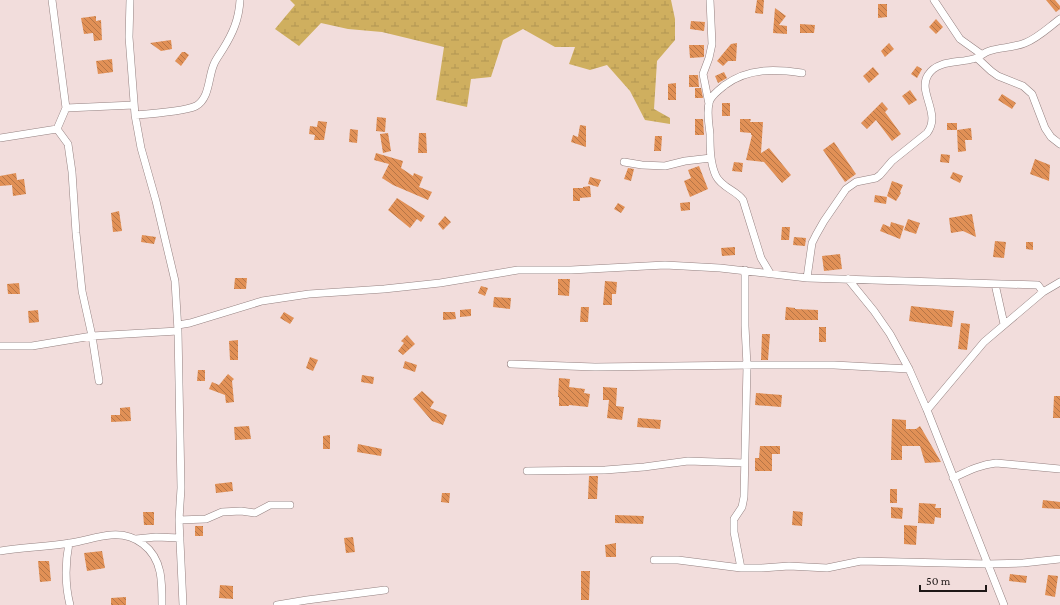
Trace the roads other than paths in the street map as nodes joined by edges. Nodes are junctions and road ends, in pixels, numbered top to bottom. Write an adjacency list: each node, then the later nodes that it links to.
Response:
1 (52, 0): 11 (street)
2 (130, 0): 9 (street)
3 (240, 0): 12 (street)
4 (710, 0): 10 (street)
5 (934, 0): 7 (street)
6 (1060, 19): 7 (street)
7 (979, 56): 15 (street); 20 (street)
8 (802, 73): 10 (street)
9 (134, 105): 11 (street); 12 (street)
10 (709, 105): 16 (street)
11 (66, 108): 13 (street)
12 (135, 114): 26 (street)
13 (57, 129): 14 (street); 27 (street)
14 (0, 138)
15 (1060, 144)
16 (711, 158): 17 (street); 19 (street)
17 (624, 162)
18 (745, 270): 19 (street); 26 (street); 30 (street)
19 (770, 273): 20 (street)
20 (807, 278): 21 (street)
21 (848, 279): 23 (street); 31 (street)
22 (1060, 282): 24 (street)
23 (995, 284): 24 (street); 25 (street)
24 (1043, 292): 25 (street)
25 (1004, 324): 33 (street)
26 (178, 328): 27 (street); 39 (street)
27 (92, 336): 28 (street); 32 (street)
28 (0, 346)
29 (510, 364): 30 (street)
30 (747, 366): 31 (street); 34 (street)
31 (909, 369): 33 (street)
32 (99, 381)
33 (927, 410): 37 (street)
34 (744, 463): 36 (street); 47 (street)
35 (1060, 469): 37 (street)
36 (527, 471)
37 (953, 478): 46 (street)
38 (290, 505): 39 (street)
39 (179, 520): 40 (street)
40 (180, 538): 41 (street); 51 (street)
41 (136, 539): 42 (street); 50 (street)
42 (69, 543): 43 (street); 49 (street)
43 (0, 551)
44 (1060, 559): 46 (street)
45 (654, 560): 47 (street)
46 (987, 564): 47 (street); 53 (street)
47 (741, 568)
48 (385, 590): 52 (street)
49 (70, 605)
50 (162, 605)
51 (183, 605)
52 (277, 605)
53 (1004, 605)

